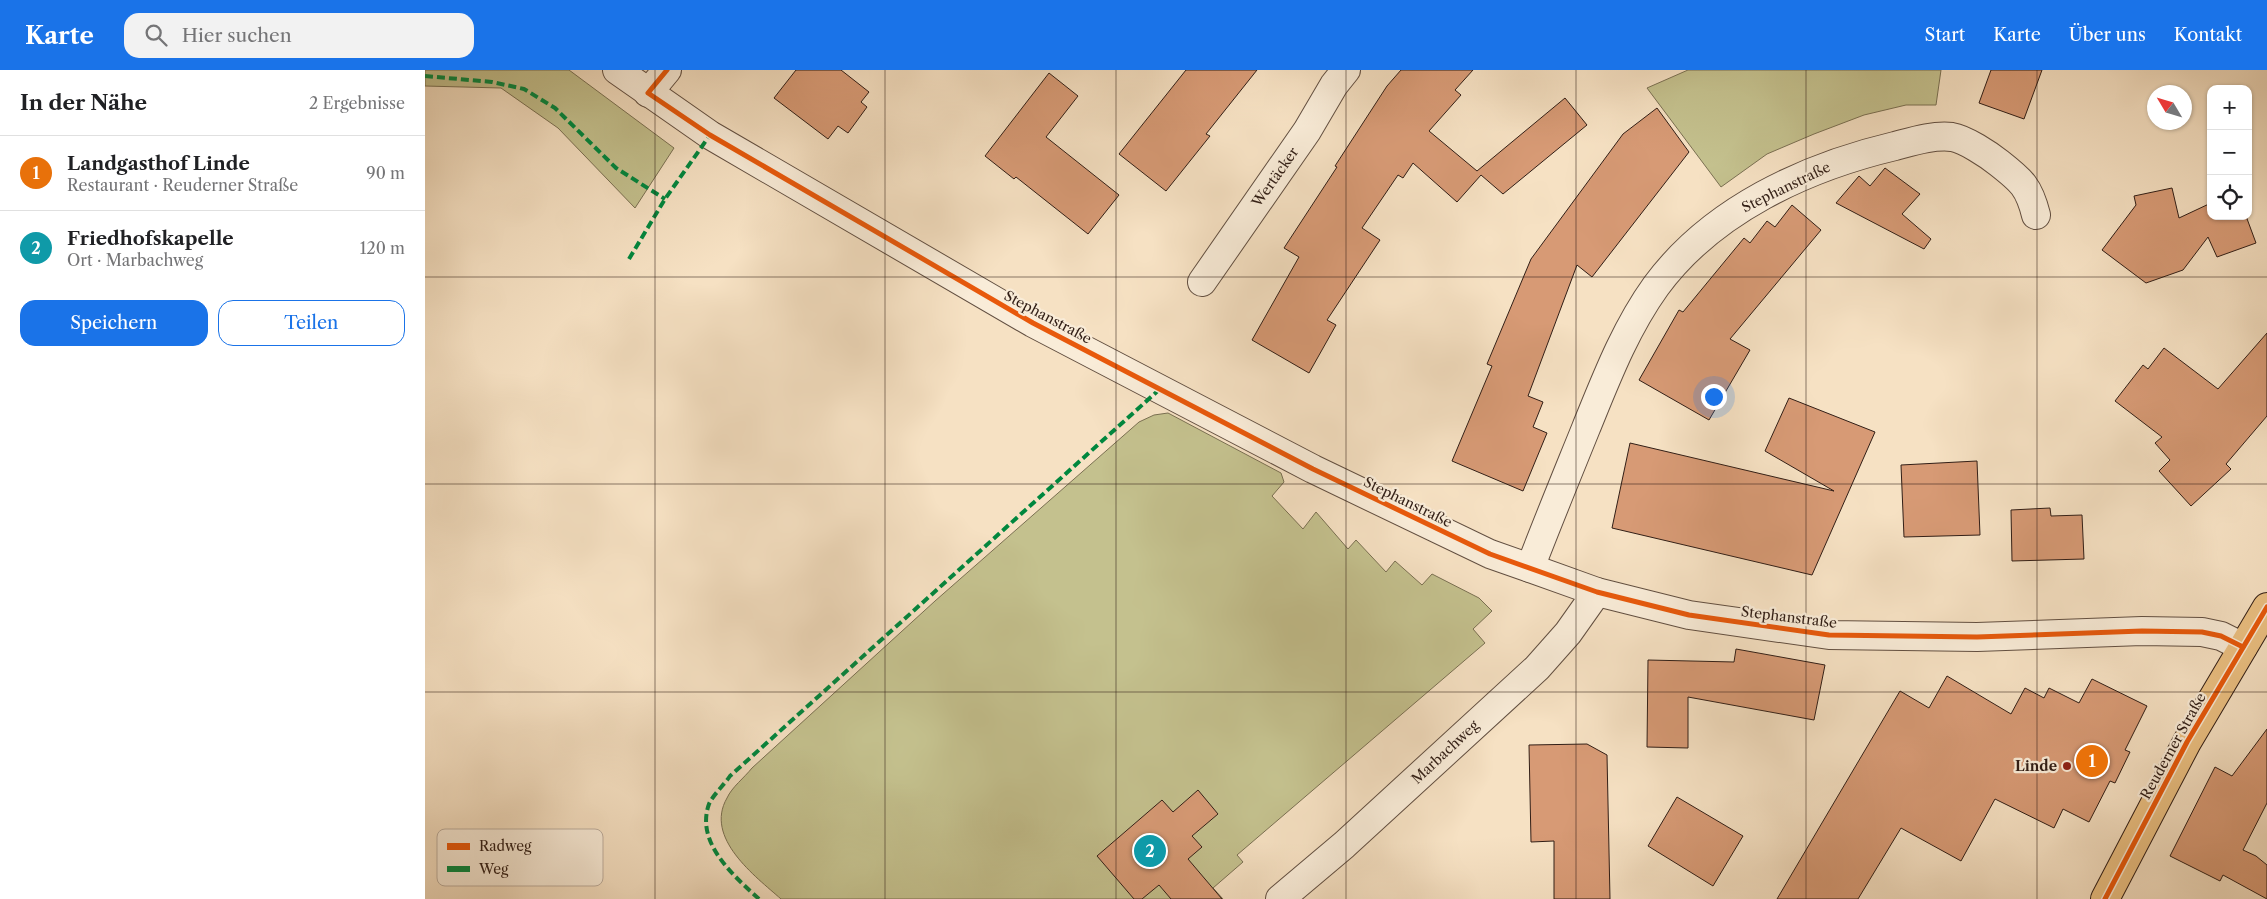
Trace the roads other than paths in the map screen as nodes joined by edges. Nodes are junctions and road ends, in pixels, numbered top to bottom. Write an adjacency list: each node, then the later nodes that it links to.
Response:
1 (617, 70): 4 (street, Stephanstraße)
2 (667, 70): 4 (street)
3 (1346, 70): 6 (street, Wertäcker)
4 (648, 93): 7 (street, Stephanstraße)
5 (2035, 215): 7 (street, Stephanstraße)
6 (1202, 282)
7 (1530, 568): 8 (street, Stephanstraße)
8 (1597, 592): 10 (street, Stephanstraße); 11 (street, Marbachweg)
9 (2267, 607): 10 (main road, Reuderner Straße)
10 (2243, 647): 12 (main road, Reuderner Straße)
11 (1281, 899)
12 (2105, 899)

